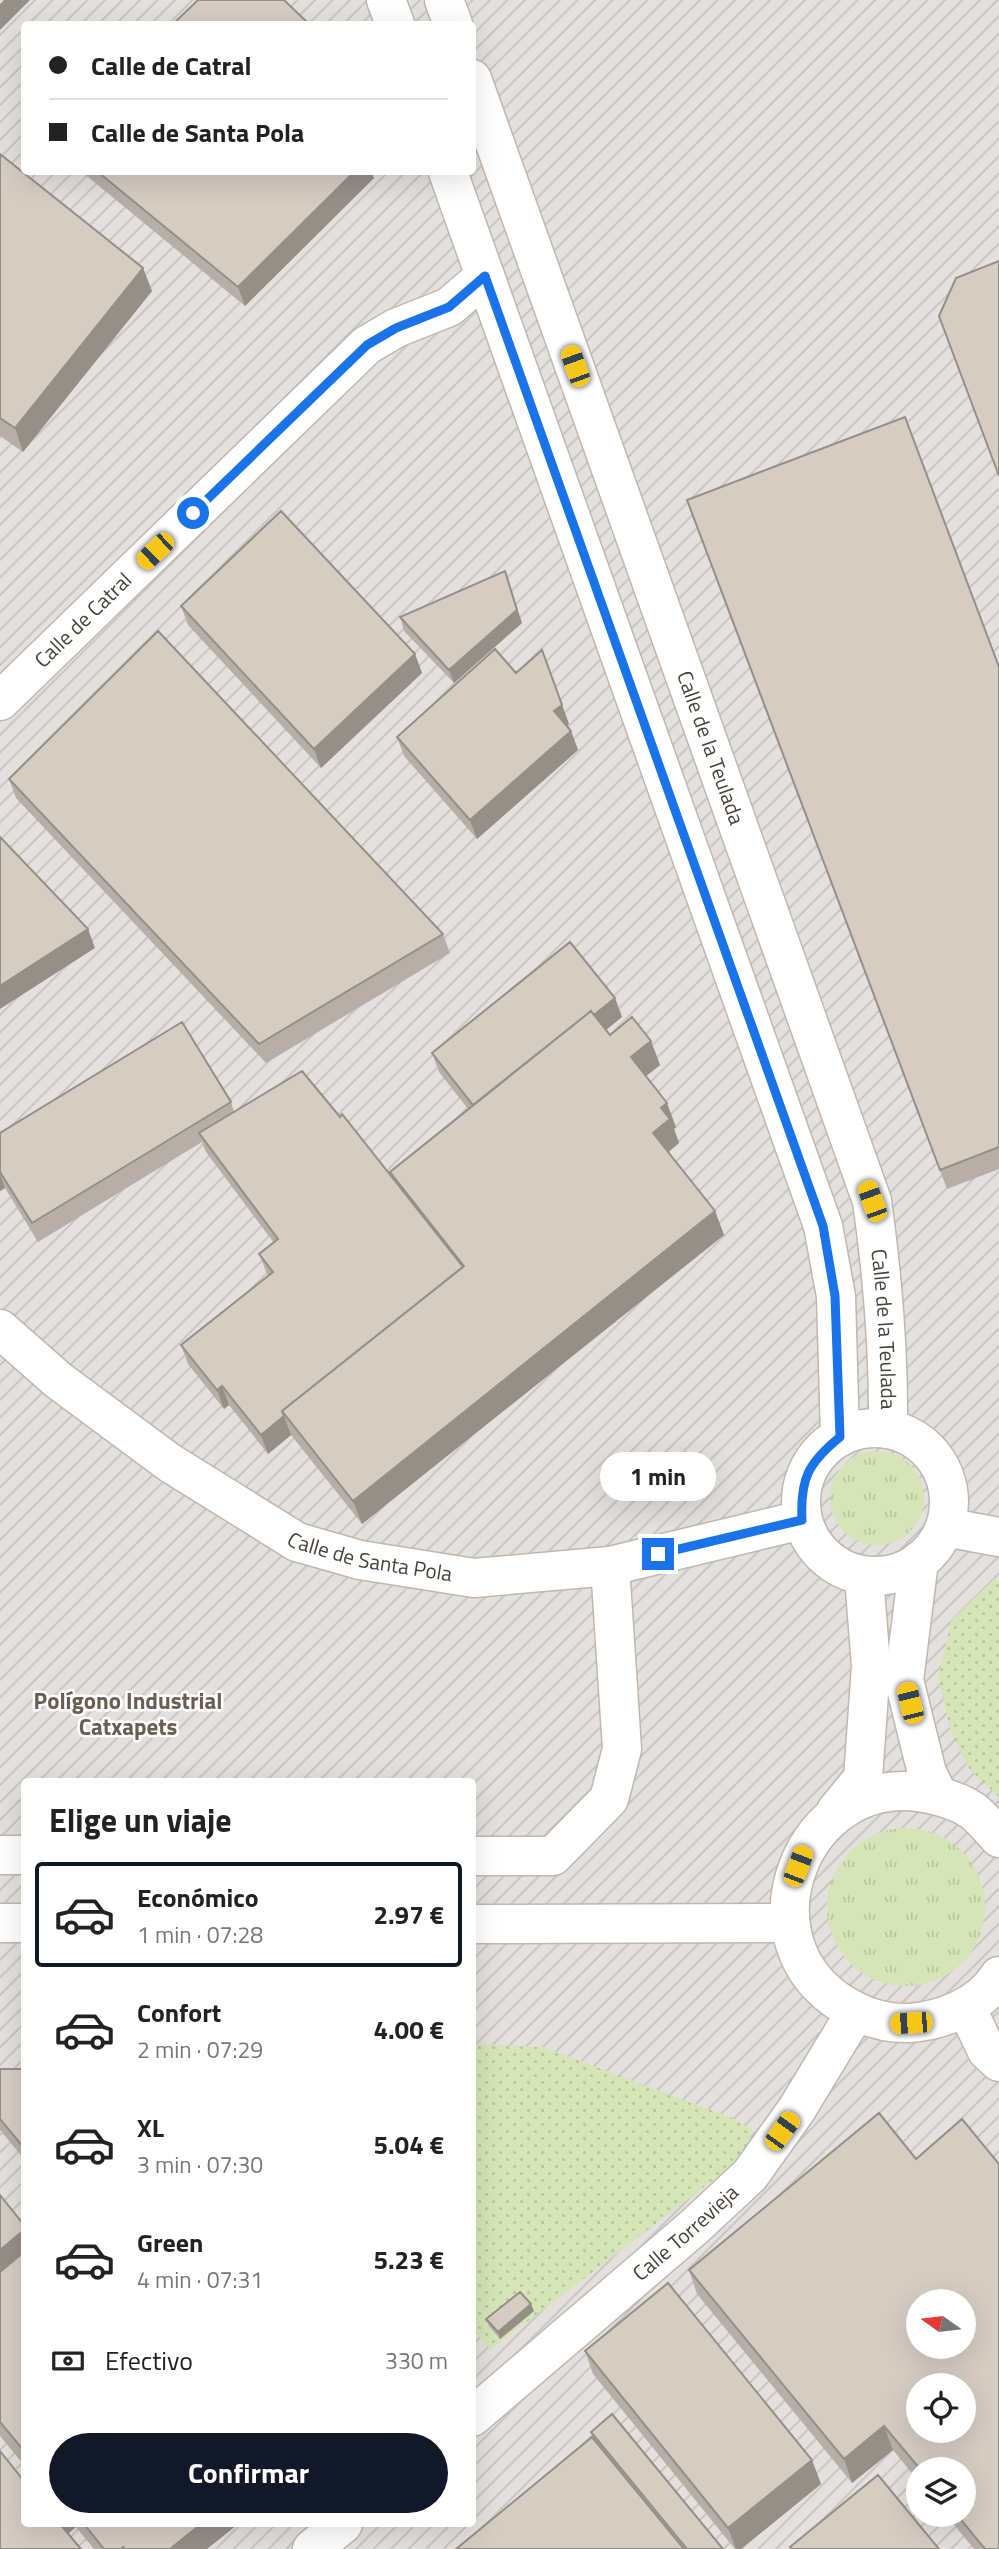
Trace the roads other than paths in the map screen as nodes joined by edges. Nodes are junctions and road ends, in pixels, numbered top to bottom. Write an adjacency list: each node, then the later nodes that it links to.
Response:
1 (386, 0): 3 (street)
2 (444, 0): 4 (street)
3 (394, 21)
4 (452, 21)
5 (476, 90): 10 (street, Calle de la Teulada)
6 (449, 175): 7 (street)
7 (485, 276): 8 (street, Calle de Catral); 11 (street)
8 (0, 701)
9 (0, 1329): 16 (street, Calle de Santa Pola)
10 (888, 1429): 11 (street); 13 (street)
11 (840, 1437): 12 (street)
12 (802, 1520): 16 (street, Calle de Santa Pola); 17 (street)
13 (945, 1527): 14 (street); 15 (street)
14 (999, 1537)
15 (919, 1561): 17 (street); 18 (street)
16 (610, 1566): 23 (street)
17 (864, 1577): 19 (street)
18 (939, 1795): 19 (street); 20 (street)
19 (830, 1818): 26 (street)
20 (999, 1838)
21 (0, 1854): 22 (street)
22 (21, 1855)
23 (476, 1856)
24 (0, 1923): 25 (street)
25 (21, 1923)
26 (790, 1923): 27 (street); 30 (street)
27 (476, 1924)
28 (999, 1976): 29 (street)
29 (965, 2007): 30 (street); 31 (street)
30 (855, 2013): 32 (street, Calle Torrevieja)
31 (999, 2062)
32 (476, 2414)
33 (339, 2527): 34 (street)
34 (312, 2549)

